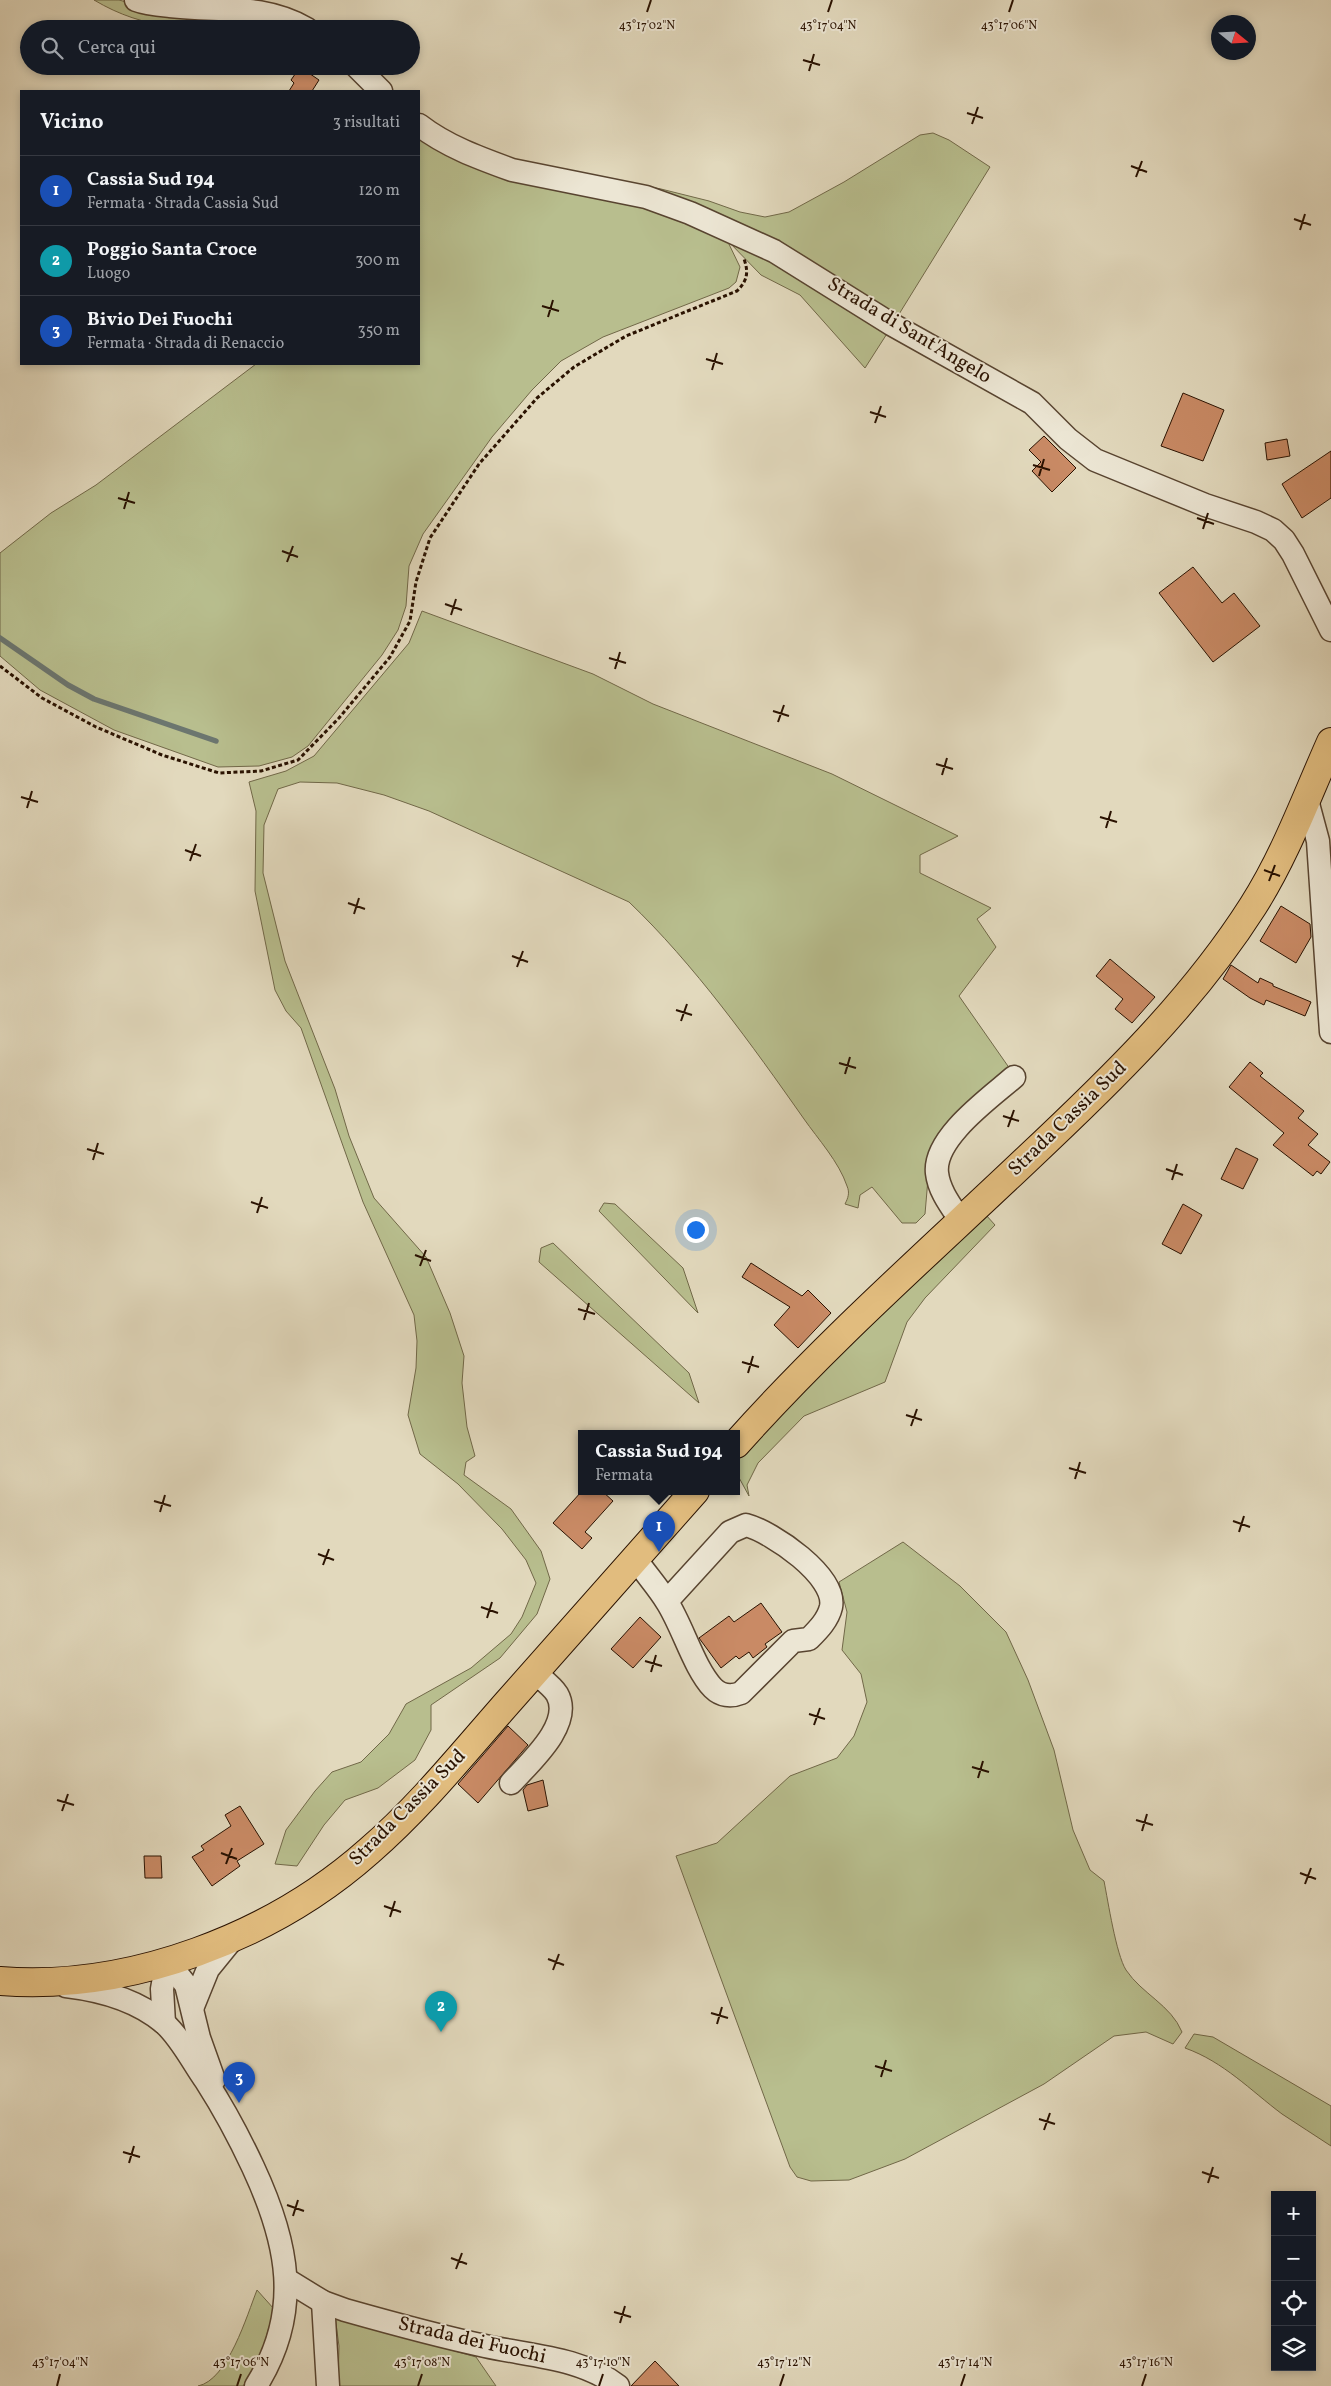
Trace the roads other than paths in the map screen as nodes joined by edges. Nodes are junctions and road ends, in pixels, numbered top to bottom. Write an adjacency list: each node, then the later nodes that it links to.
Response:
1 (136, 0): 2 (street)
2 (289, 20)
3 (365, 75): 4 (street)
4 (380, 90)
5 (420, 126): 6 (street, Strada di Sant'Angelo)
6 (1331, 630)
7 (1331, 742): 8 (main road, Strada Cassia Sud)
8 (1307, 800): 9 (street); 11 (main road, Strada Cassia Sud)
9 (1331, 1032)
10 (1014, 1077): 11 (street)
11 (961, 1220): 12 (main road, Strada Cassia Sud)
12 (740, 1440)
13 (691, 1495): 14 (main road, Strada Cassia Sud)
14 (635, 1558): 15 (street); 16 (main road, Strada Cassia Sud)
15 (667, 1601): 15 (street)
16 (534, 1672): 17 (street); 18 (main road, Strada Cassia Sud)
17 (511, 1783)
18 (236, 1935): 19 (main road, Strada Cassia Sud); 22 (street)
19 (166, 1961): 21 (main road, Strada Cassia Sud); 22 (street); 23 (street)
20 (0, 1981): 21 (main road, Strada Cassia Sud)
21 (38, 1982): 23 (street)
22 (193, 2006): 24 (street)
23 (164, 2023): 24 (street)
24 (224, 2109): 25 (street)
25 (287, 2280): 26 (street, Strada dei Fuochi); 27 (street)
26 (323, 2302): 28 (street); 29 (street, Strada dei Fuochi)
27 (256, 2386)
28 (328, 2386)
29 (618, 2386)

